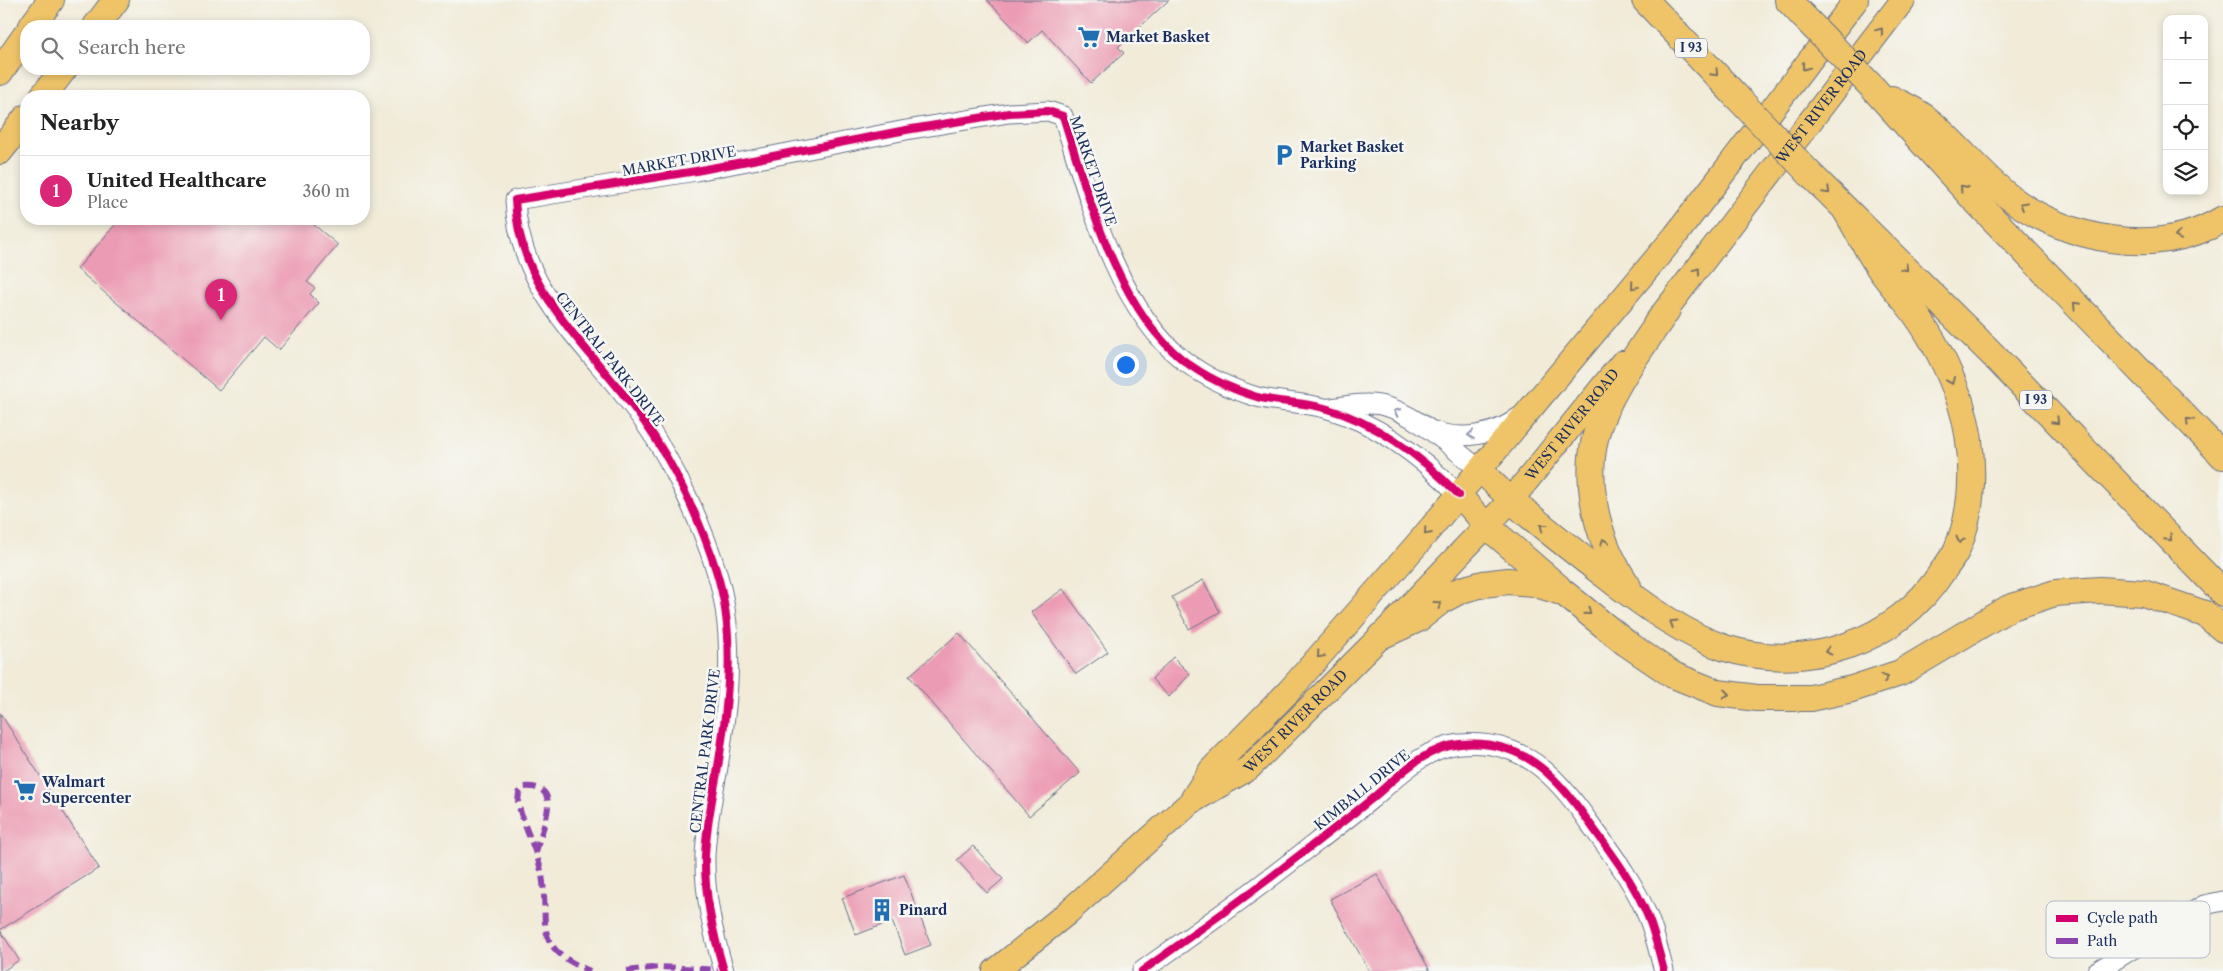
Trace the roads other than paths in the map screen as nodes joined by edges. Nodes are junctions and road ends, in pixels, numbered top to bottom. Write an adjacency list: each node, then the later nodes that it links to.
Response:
1 (51, 0): 7 (highway)
2 (116, 0): 8 (highway)
3 (1645, 0): 17 (highway, I 93, one-way to 17, bridge)
4 (1856, 0): 21 (main road, WEST RIVER ROAD, one-way to 21)
5 (1903, 0): 19 (main road, WEST RIVER ROAD, one-way to 5)
6 (1795, 7): 12 (highway, bridge)
7 (36, 20)
8 (101, 20)
9 (20, 44): 10 (highway)
10 (0, 72)
11 (59, 75): 13 (highway)
12 (1874, 89): 18 (highway, one-way to 12); 23 (highway, one-way to 12)
13 (48, 90)
14 (20, 126): 15 (highway)
15 (0, 151)
16 (515, 200): 20 (street, MARKET DRIVE); 37 (street, CENTRAL PARK DRIVE)
17 (1845, 209): 29 (highway, I 93, one-way to 29); 30 (highway, one-way to 30)
18 (2223, 220)
19 (1667, 310): 26 (main road, WEST RIVER ROAD); 30 (highway, one-way to 19)
20 (1326, 408): 22 (street, MARKET DRIVE, one-way to 20); 25 (street, MARKET DRIVE)
21 (1530, 409): 22 (street, MARKET DRIVE, one-way to 22); 24 (main road, WEST RIVER ROAD)
22 (1426, 428): 24 (street, MARKET DRIVE)
23 (2223, 456)
24 (1480, 470): 25 (main road, WEST RIVER ROAD); 26 (main road)
25 (1459, 495): 27 (main road); 33 (main road, WEST RIVER ROAD, one-way to 33)
26 (1511, 500): 27 (main road, WEST RIVER ROAD); 30 (highway, one-way to 26)
27 (1487, 526): 28 (highway); 32 (main road, WEST RIVER ROAD)
28 (1564, 593): 31 (highway, one-way to 31); 32 (highway, one-way to 28)
29 (2223, 594)
30 (1637, 599)
31 (2223, 629)
32 (1381, 636): 33 (main road, WEST RIVER ROAD)
33 (1191, 802): 38 (main road, WEST RIVER ROAD)
34 (2223, 900): 35 (street)
35 (2210, 903)
36 (2118, 958): 41 (street)
37 (724, 971)
38 (996, 971)
39 (1142, 971): 40 (street, KIMBALL DRIVE)
40 (1664, 971)
41 (2097, 971)

